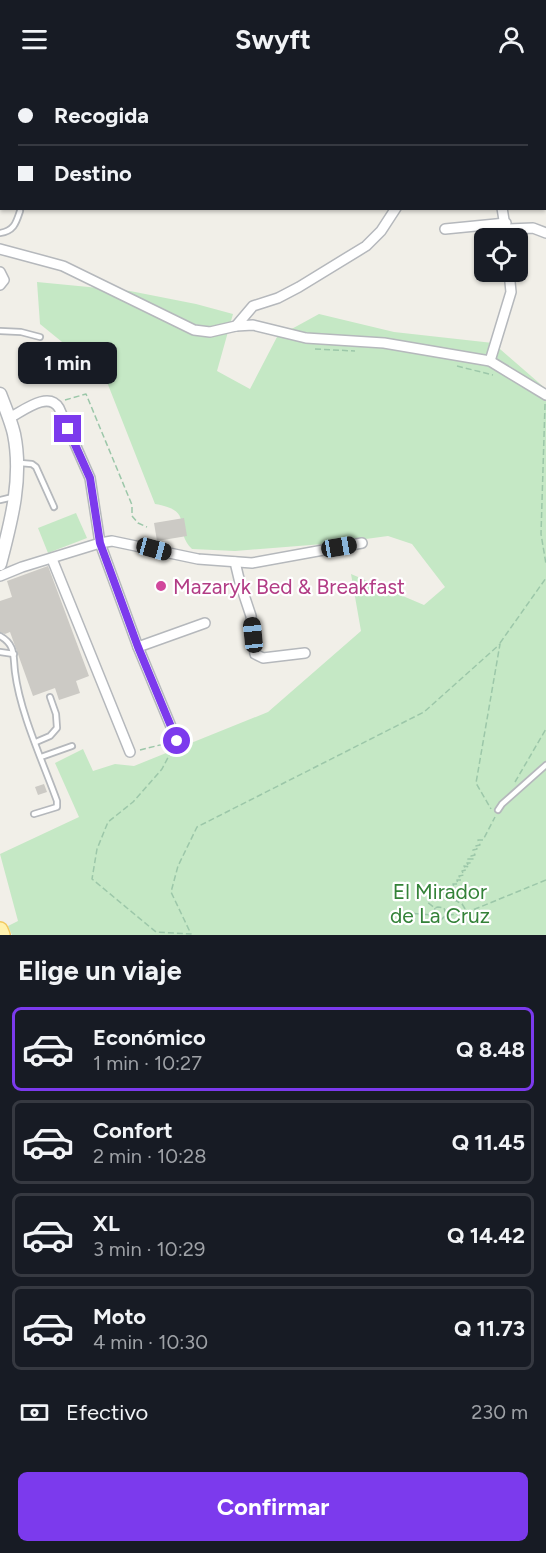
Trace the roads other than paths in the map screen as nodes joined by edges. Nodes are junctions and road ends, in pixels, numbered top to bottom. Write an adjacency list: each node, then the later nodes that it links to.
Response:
1 (395, 210): 14 (street)
2 (502, 210): 4 (street)
3 (20, 211): 8 (lane)
4 (506, 228)
5 (528, 228): 9 (street)
6 (445, 229): 7 (street)
7 (474, 229)
8 (0, 233)
9 (546, 233)
10 (0, 249): 14 (street)
11 (0, 272): 13 (street)
12 (510, 282): 17 (street)
13 (0, 285)
14 (236, 326): 17 (street)
15 (0, 331): 16 (lane)
16 (40, 337)
17 (490, 361): 19 (street)
18 (0, 394): 20 (street)
19 (546, 394)
20 (9, 418): 21 (street); 25 (street)
21 (17, 464): 22 (street); 24 (lane)
22 (15, 496): 23 (lane); 29 (street)
23 (0, 500)
24 (54, 507)
25 (100, 543): 27 (street); 28 (street); 33 (street)
26 (362, 543): 28 (street)
27 (52, 559): 30 (street); 41 (street)
28 (235, 562): 35 (street)
29 (0, 564)
30 (0, 576)
31 (205, 623): 33 (street)
32 (0, 636): 36 (lane)
33 (138, 647): 38 (street)
34 (0, 652): 36 (lane)
35 (305, 653)
36 (14, 654): 39 (lane)
37 (50, 697): 39 (lane)
38 (177, 741)
39 (36, 742): 42 (lane)
40 (72, 746): 42 (lane)
41 (130, 752)
42 (41, 757): 45 (lane)
43 (546, 765): 44 (lane)
44 (498, 810)
45 (34, 814)
46 (0, 930): 47 (main road)
47 (2, 935)

